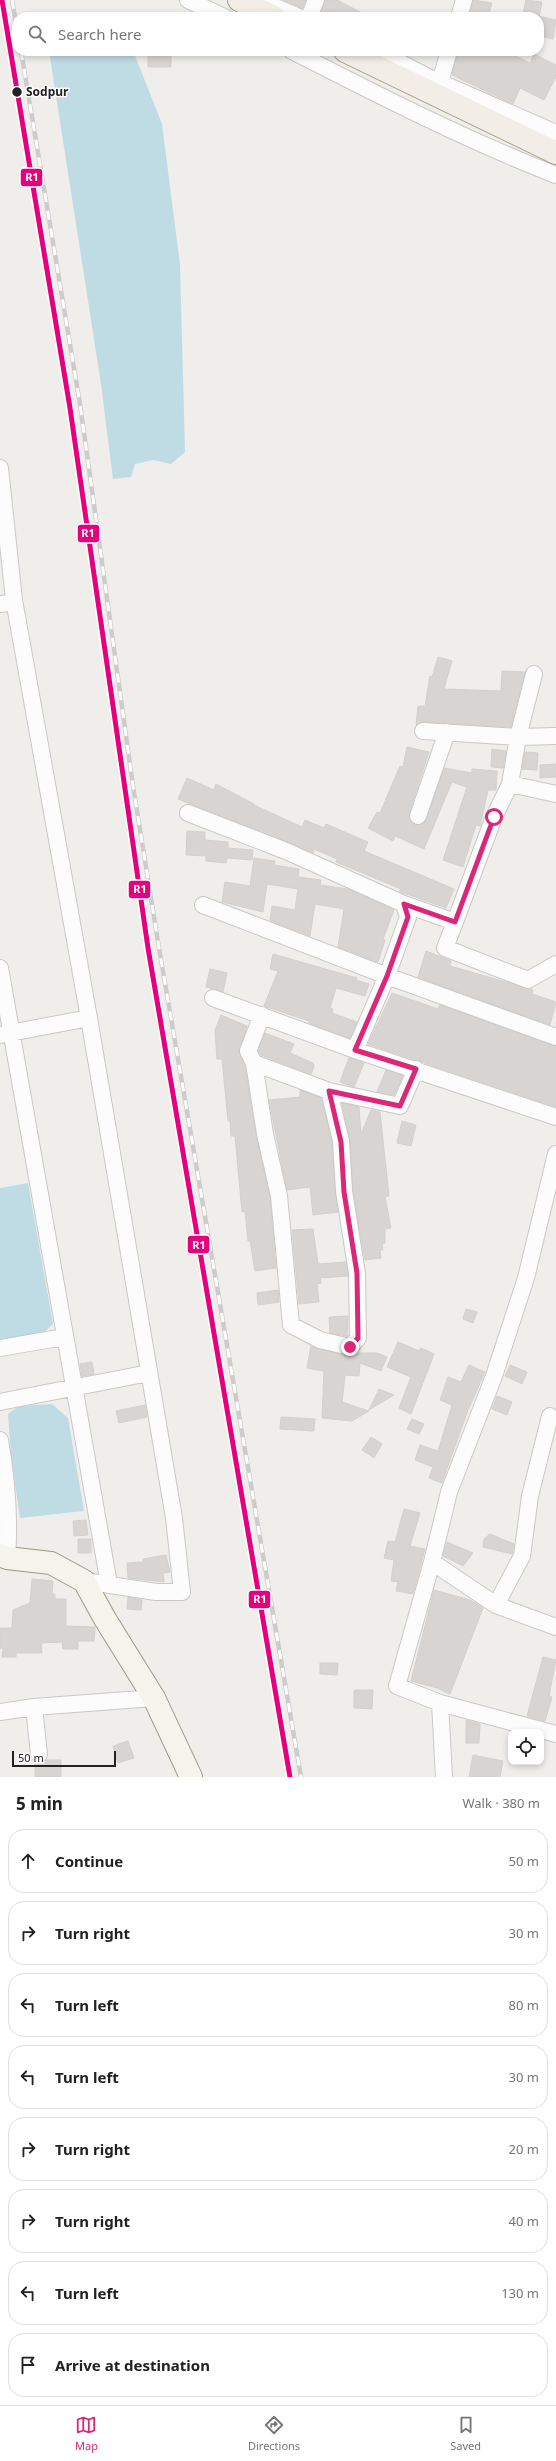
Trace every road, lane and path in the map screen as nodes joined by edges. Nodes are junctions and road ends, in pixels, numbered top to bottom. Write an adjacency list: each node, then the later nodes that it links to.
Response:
1 (188, 0): 6 (street)
2 (239, 0): 7 (main road)
3 (259, 0): 8 (street)
4 (316, 0): 9 (street)
5 (464, 0): 10 (street)
6 (213, 12)
7 (264, 12)
8 (287, 12)
9 (311, 12)
10 (460, 12)
11 (302, 56): 18 (street)
12 (355, 56): 17 (main road)
13 (388, 56): 15 (street)
14 (448, 56): 15 (street)
15 (440, 82): 16 (street)
16 (556, 133)
17 (556, 153)
18 (556, 175)
19 (0, 468): 20 (street)
20 (7, 602): 38 (street)
21 (534, 674): 25 (street)
22 (423, 730): 23 (street)
23 (447, 732): 25 (street); 29 (street)
24 (556, 736): 25 (street)
25 (518, 737): 26 (street)
26 (510, 784): 27 (street); 32 (street)
27 (556, 794)
28 (188, 813): 30 (street)
29 (418, 816)
30 (404, 904): 32 (street); 35 (street)
31 (203, 905): 35 (street)
32 (455, 922): 33 (street)
33 (556, 964)
34 (0, 968): 39 (street)
35 (387, 976): 40 (street); 41 (street)
36 (213, 998): 37 (street)
37 (262, 1015): 41 (street); 42 (street)
38 (89, 1018): 39 (street); 50 (street)
39 (6, 1034): 48 (street)
40 (556, 1037)
41 (355, 1050): 43 (street)
42 (254, 1063): 44 (street); 44 (street)
43 (416, 1069): 44 (street); 45 (street)
44 (329, 1091)
45 (556, 1116)
46 (556, 1154): 47 (street)
47 (551, 1194): 57 (street)
48 (64, 1337): 49 (street); 51 (street)
49 (0, 1348)
50 (149, 1373): 51 (street); 59 (street)
51 (73, 1389): 52 (street); 59 (street)
52 (0, 1402)
53 (550, 1416): 60 (street)
54 (0, 1440): 55 (street)
55 (4, 1496): 56 (street)
56 (3, 1557): 58 (street)
57 (432, 1562): 60 (street); 63 (street)
58 (84, 1580): 59 (street); 62 (street)
59 (109, 1584)
60 (496, 1605): 61 (street)
61 (556, 1627)
62 (154, 1698): 64 (street); 69 (street)
63 (440, 1703): 66 (street); 68 (street)
64 (34, 1707): 65 (street); 67 (street)
65 (0, 1712)
66 (556, 1734)
67 (39, 1754)
68 (448, 1776)
69 (191, 1777)

